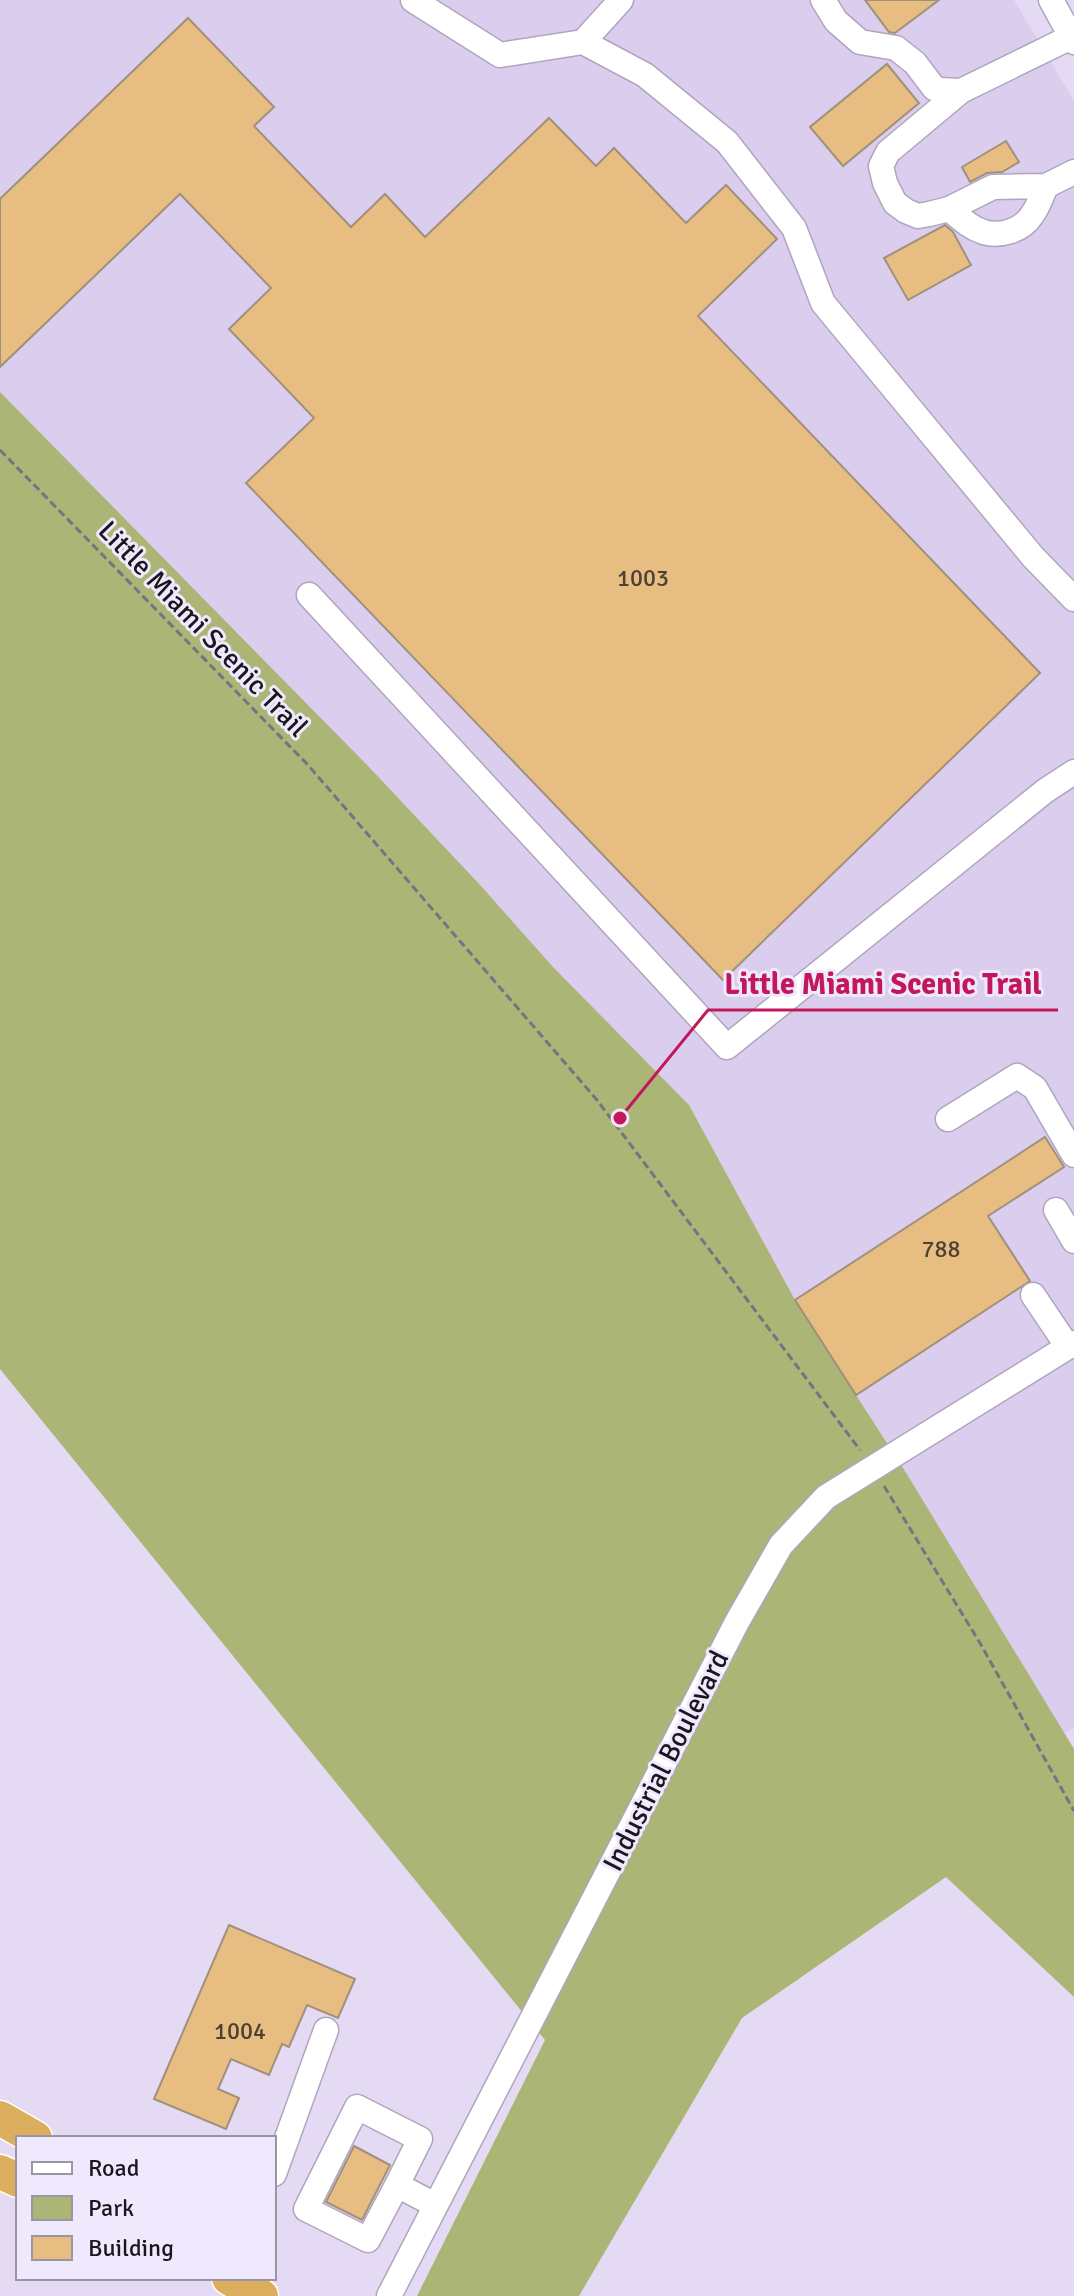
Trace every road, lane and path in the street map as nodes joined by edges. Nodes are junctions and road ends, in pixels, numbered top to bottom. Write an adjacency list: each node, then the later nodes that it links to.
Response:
1 (413, 0): 6 (street)
2 (621, 0): 6 (street)
3 (823, 0): 7 (street)
4 (1051, 0): 5 (street)
5 (1072, 39): 7 (street)
6 (583, 42): 13 (street)
7 (961, 91): 10 (street)
8 (1074, 172): 9 (street)
9 (1046, 186): 10 (street); 10 (street)
10 (949, 209)
11 (0, 450): 21 (path, Little Miami Scenic Trail)
12 (309, 595): 14 (street)
13 (1074, 599)
14 (1074, 772)
15 (948, 1119): 16 (street)
16 (1074, 1155)
17 (1056, 1210): 18 (street)
18 (1074, 1241)
19 (1033, 1295): 20 (street)
20 (1071, 1345): 21 (street, Industrial Boulevard)
21 (874, 1468): 22 (path, Little Miami Scenic Trail); 28 (street, Industrial Boulevard)
22 (1074, 1811)
23 (326, 2030): 26 (street)
24 (0, 2118): 25 (highway)
25 (32, 2136)
26 (276, 2168)
27 (397, 2185): 27 (street); 28 (street)
28 (435, 2205): 31 (street, Industrial Boulevard)
29 (243, 2282): 30 (highway)
30 (282, 2296)
31 (389, 2296)

